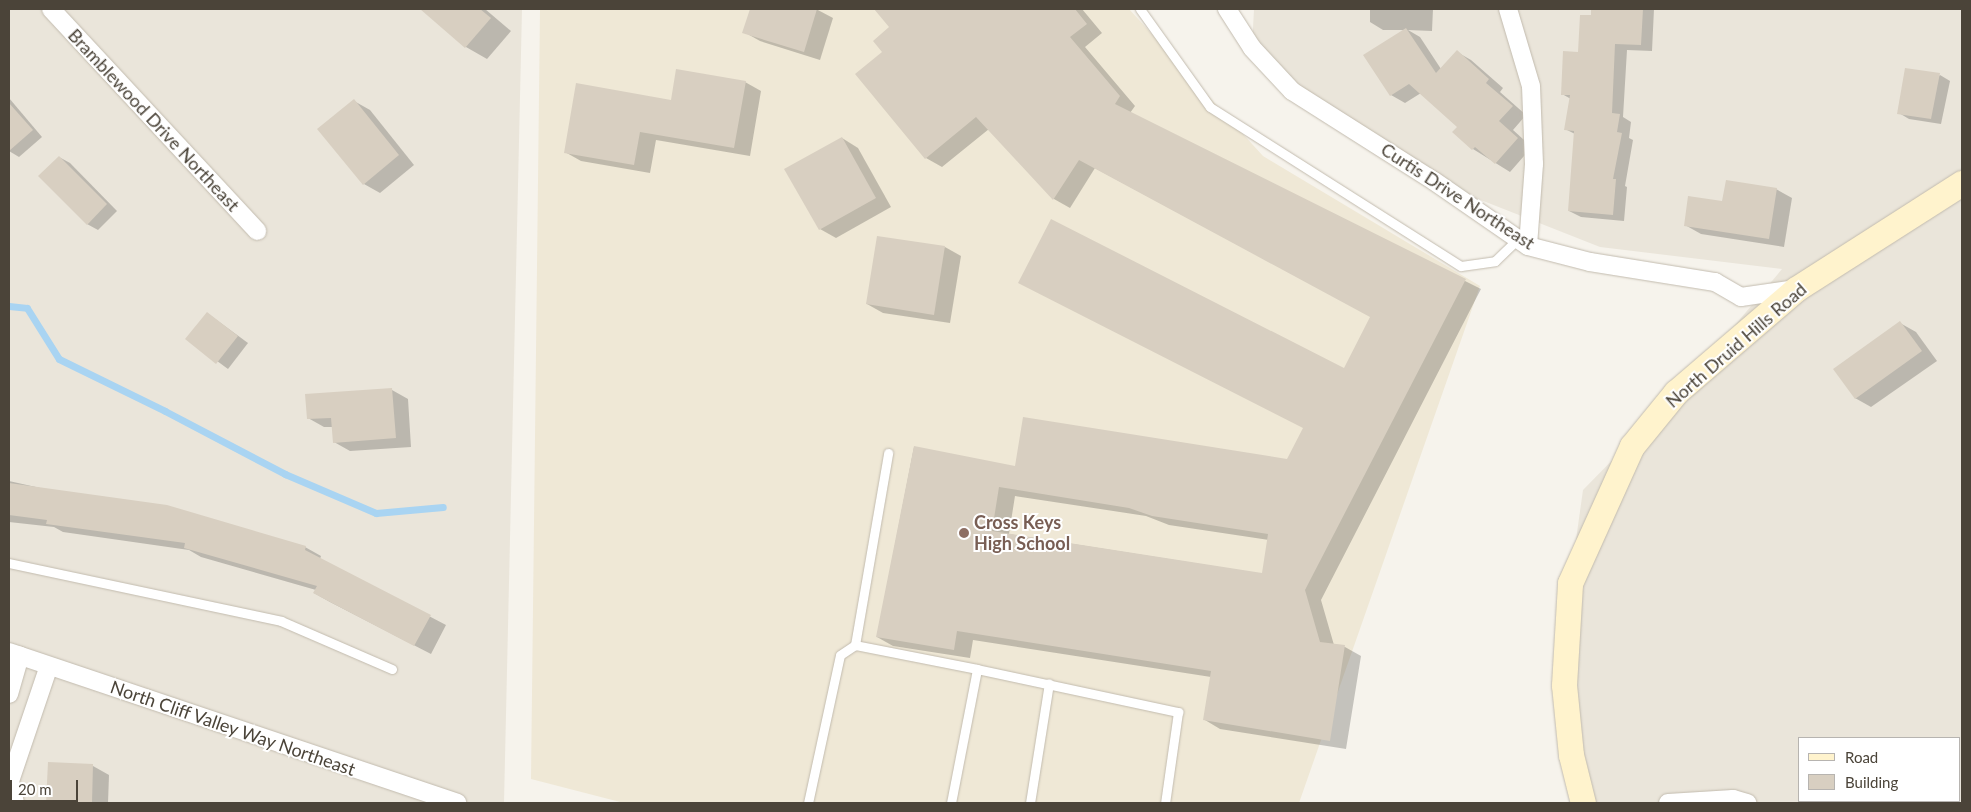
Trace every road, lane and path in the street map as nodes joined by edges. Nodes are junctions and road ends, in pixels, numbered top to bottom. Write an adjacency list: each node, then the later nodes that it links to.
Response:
1 (51, 9): 6 (street, Bramblewood Drive Northeast)
2 (1140, 9): 7 (lane)
3 (1227, 9): 7 (street, Curtis Drive Northeast)
4 (1508, 9): 7 (street)
5 (1962, 183): 8 (main road, North Druid Hills Road)
6 (256, 231)
7 (1523, 243): 8 (street, Curtis Drive Northeast)
8 (1796, 289): 25 (main road, North Druid Hills Road)
9 (888, 453): 11 (lane)
10 (9, 563): 14 (lane)
11 (855, 645): 15 (lane); 21 (lane)
12 (14, 654): 13 (street, North Cliff Valley Way Northeast); 17 (street)
13 (49, 666): 18 (street); 20 (street, North Cliff Valley Way Northeast)
14 (392, 669)
15 (977, 669): 16 (lane); 22 (lane)
16 (1049, 683): 23 (lane); 24 (lane)
17 (9, 694)
18 (10, 777): 19 (street)
19 (15, 803)
20 (457, 803)
21 (808, 803)
22 (951, 803)
23 (1030, 803)
24 (1165, 803)
25 (1583, 803)
26 (1668, 803): 27 (street)
27 (1747, 803)

